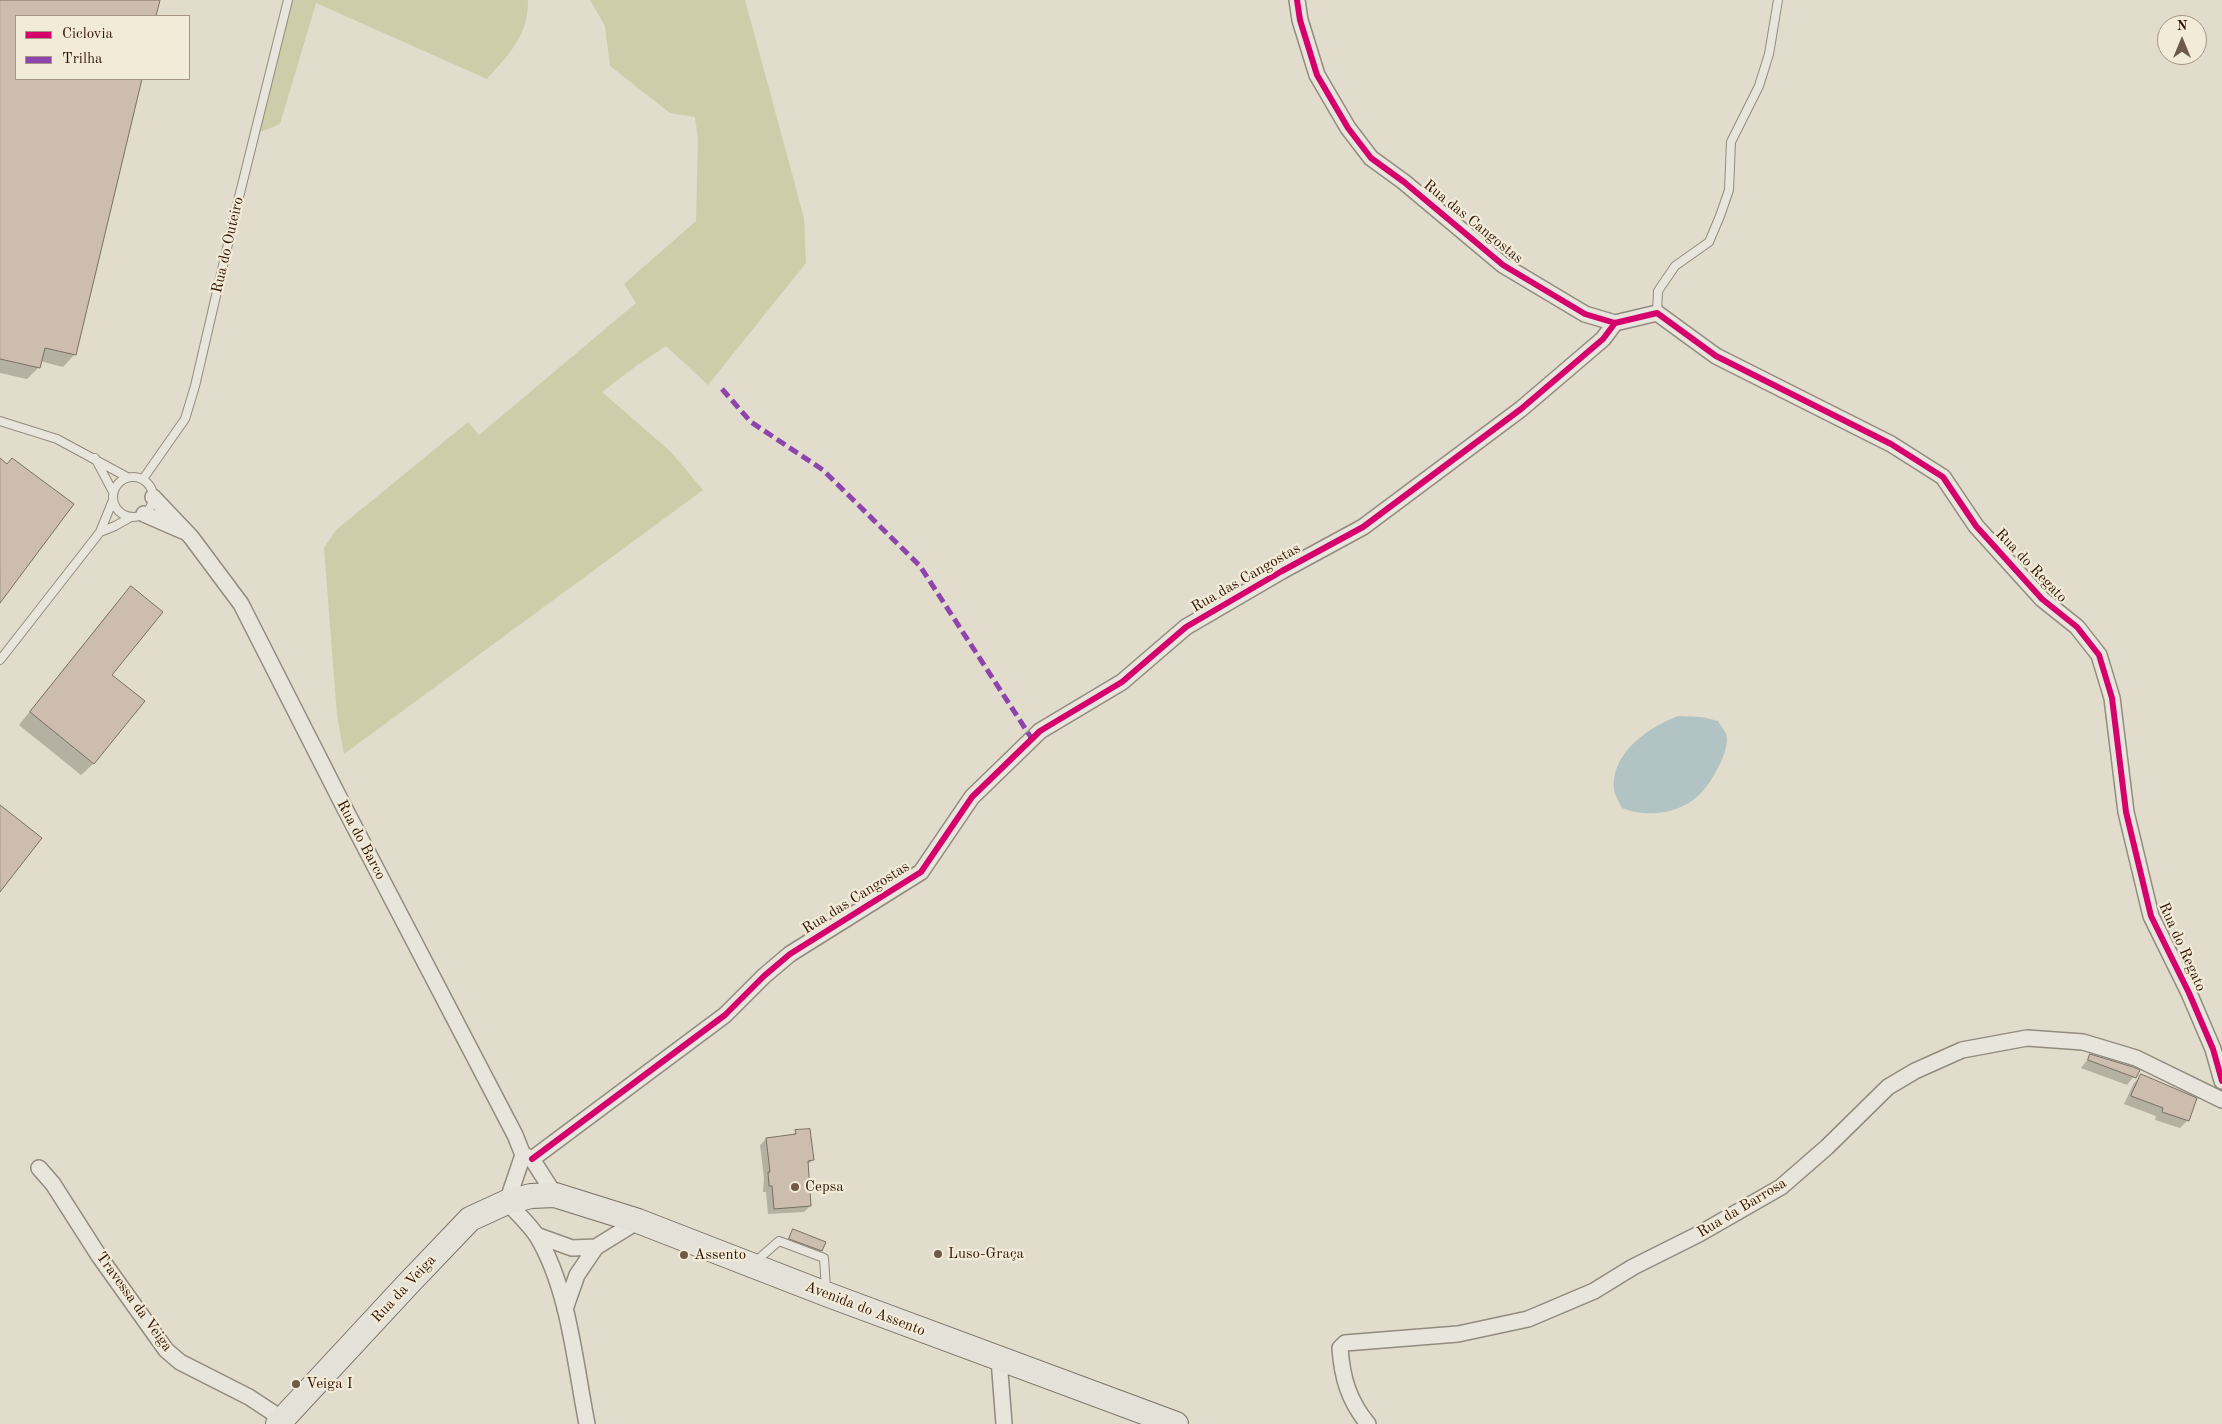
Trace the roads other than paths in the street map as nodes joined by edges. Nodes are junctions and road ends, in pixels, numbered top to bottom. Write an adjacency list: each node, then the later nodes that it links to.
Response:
1 (288, 0): 9 (lane, Rua do Outeiro)
2 (1297, 0): 5 (street, Rua das Cangostas)
3 (1778, 0): 4 (lane)
4 (1657, 313): 5 (street); 16 (street, Rua do Regato)
5 (1615, 323): 18 (street, Rua das Cangostas)
6 (0, 421): 7 (lane)
7 (95, 458): 8 (lane); 10 (lane)
8 (128, 477): 9 (lane); 10 (lane)
9 (143, 479): 11 (lane)
10 (113, 496): 12 (lane); 13 (lane)
11 (153, 496): 12 (lane); 14 (street, Rua do Barco)
12 (137, 516): 13 (lane); 14 (street, Rua do Barco)
13 (100, 532): 15 (lane)
14 (186, 533): 18 (street, Rua do Barco)
15 (0, 660)
16 (2222, 1081)
17 (2222, 1100): 33 (street, Rua da Barrosa)
18 (527, 1157): 20 (street, Rua do Barco); 21 (street)
19 (39, 1168): 29 (street, Travessa da Veiga)
20 (555, 1195): 21 (main road, Rua da Veiga); 22 (main road, Avenida do Assento)
21 (507, 1202): 23 (street); 29 (main road, Rua da Veiga)
22 (638, 1221): 24 (street); 25 (main road, Avenida do Assento)
23 (536, 1235): 24 (street); 27 (street)
24 (596, 1247): 27 (street)
25 (751, 1265): 26 (main road, Avenida do Assento); 26 (lane)
26 (826, 1294): 28 (main road, Avenida do Assento)
27 (565, 1310): 30 (street)
28 (999, 1358): 31 (street); 32 (main road, Avenida do Assento)
29 (281, 1422)
30 (587, 1424)
31 (1004, 1424)
32 (1176, 1424)
33 (1368, 1424)

